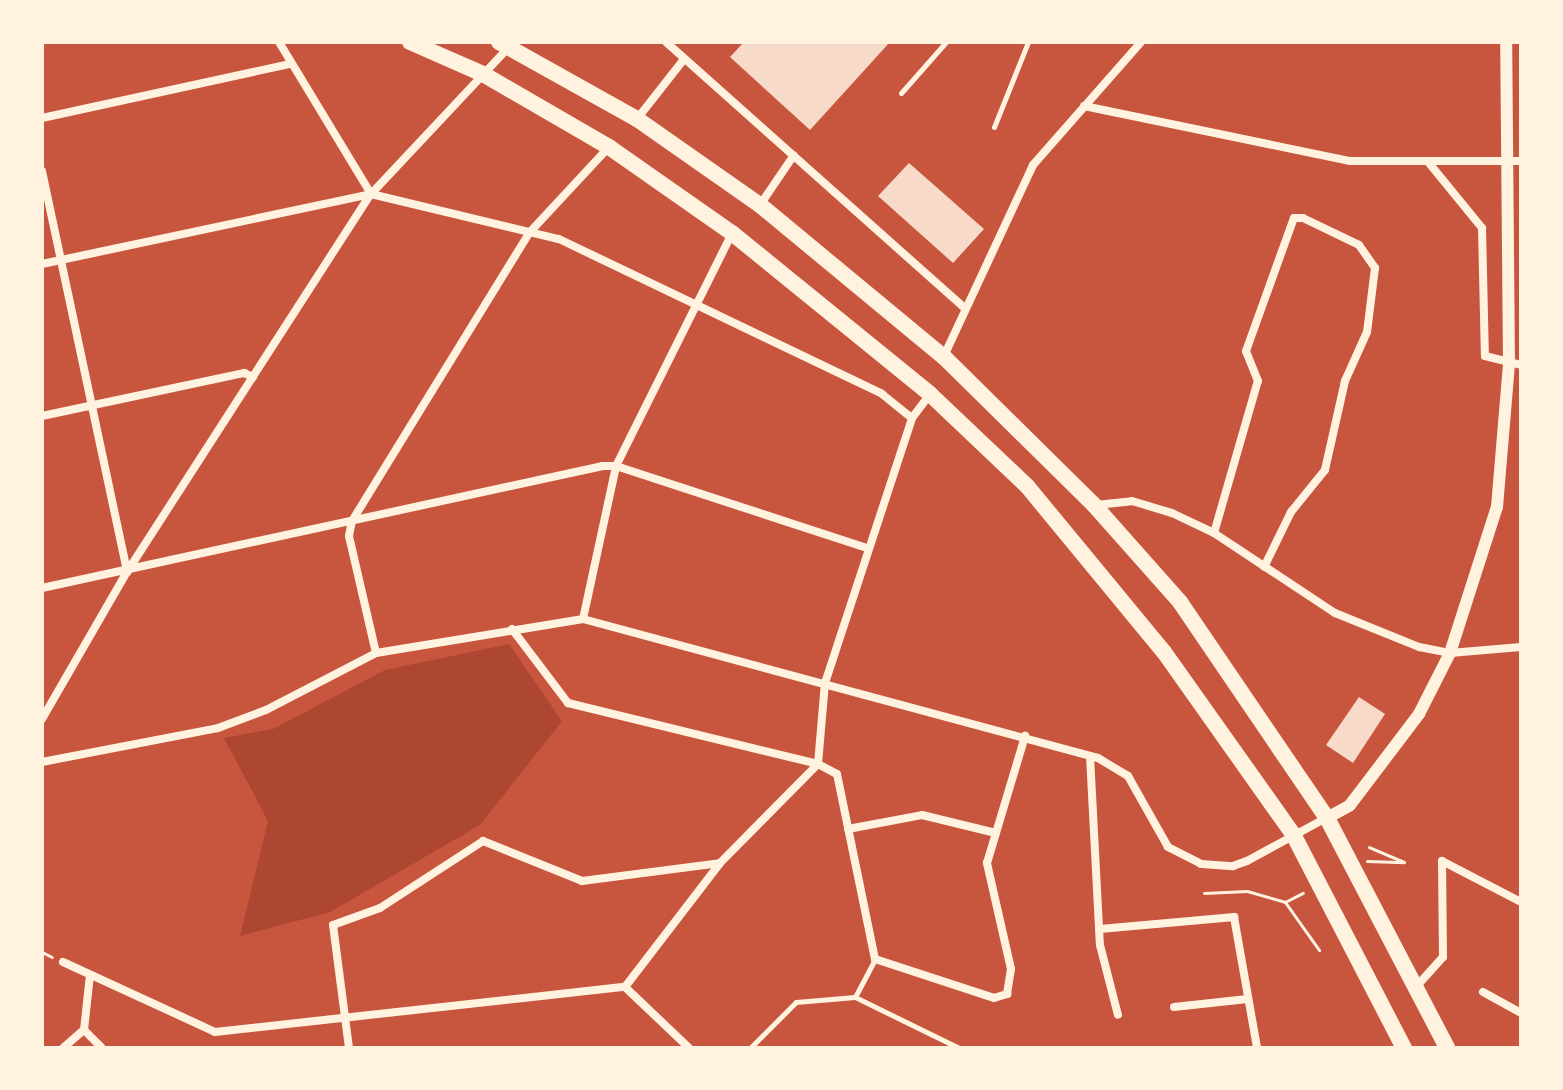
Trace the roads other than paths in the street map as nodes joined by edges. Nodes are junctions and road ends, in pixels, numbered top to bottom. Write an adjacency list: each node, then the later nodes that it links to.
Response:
1 (279, 42): 10 (street)
2 (410, 42): 11 (main road)
3 (666, 42): 9 (street)
4 (946, 42): 12 (lane)
5 (1028, 42): 16 (lane)
6 (1141, 42): 13 (street)
7 (1506, 42): 19 (street)
8 (507, 44): 11 (street); 15 (main road)
9 (684, 59): 15 (street); 18 (street)
10 (289, 64): 14 (street); 23 (street)
11 (483, 74): 17 (main road); 23 (street)
12 (901, 93)
13 (1084, 106): 21 (street); 30 (street)
14 (42, 118)
15 (637, 119): 24 (main road)
16 (994, 127)
17 (609, 147): 25 (street); 26 (main road)
18 (794, 155): 24 (street); 30 (street)
19 (1506, 161): 20 (street); 21 (street); 32 (street)
20 (1521, 161)
21 (1429, 163): 32 (street)
22 (42, 171): 27 (street)
23 (371, 194): 25 (street); 27 (street); 33 (street)
24 (760, 205): 31 (main road)
25 (530, 232): 29 (street); 40 (street)
26 (732, 233): 29 (street); 34 (main road)
27 (63, 260): 28 (street); 35 (street)
28 (42, 264)
29 (697, 305): 37 (street); 38 (street)
30 (965, 308): 31 (street)
31 (944, 357): 39 (main road)
32 (1515, 365): 50 (street)
33 (253, 377): 35 (street); 44 (street)
34 (930, 394): 37 (street); 60 (main road)
35 (91, 406): 36 (street); 44 (street)
36 (42, 416)
37 (912, 418): 42 (street)
38 (616, 466): 40 (street); 42 (street); 46 (street)
39 (1094, 505): 41 (street); 57 (main road)
40 (352, 521): 44 (street); 49 (street)
41 (1214, 533): 43 (street); 43 (street)
42 (867, 548): 51 (street)
43 (1264, 567): 50 (street)
44 (127, 572): 45 (street); 52 (street)
45 (42, 588)
46 (583, 619): 47 (street); 51 (street)
47 (512, 629): 49 (street); 56 (street)
48 (1521, 647): 50 (street)
49 (376, 653): 55 (street)
50 (1450, 653): 57 (street)
51 (825, 683): 53 (street); 56 (street)
52 (42, 719)
53 (1025, 736): 54 (street); 59 (street)
54 (1090, 756): 60 (street); 63 (street)
55 (42, 762)
56 (818, 764): 58 (street); 61 (street)
57 (1327, 818): 60 (street); 68 (main road)
58 (848, 829): 59 (street); 64 (street)
59 (996, 833): 64 (street)
60 (1293, 834): 84 (main road)
61 (720, 863): 67 (street); 75 (street)
62 (1521, 902): 68 (street)
63 (1100, 929): 71 (street); 74 (street)
64 (875, 959): 70 (lane)
65 (63, 962): 66 (street)
66 (90, 975): 75 (street); 76 (street)
67 (625, 987): 75 (street); 80 (street)
68 (1416, 988): 85 (main road)
69 (1483, 992): 73 (street)
70 (855, 997): 81 (lane); 82 (lane)
71 (1248, 999): 72 (street); 83 (street)
72 (1174, 1007)
73 (1521, 1013)
74 (1118, 1015)
75 (345, 1020): 79 (street)
76 (84, 1030): 77 (street); 78 (street)
77 (63, 1048)
78 (102, 1048)
79 (349, 1048)
80 (689, 1048)
81 (750, 1048)
82 (959, 1048)
83 (1257, 1048)
84 (1404, 1048)
85 (1447, 1048)

